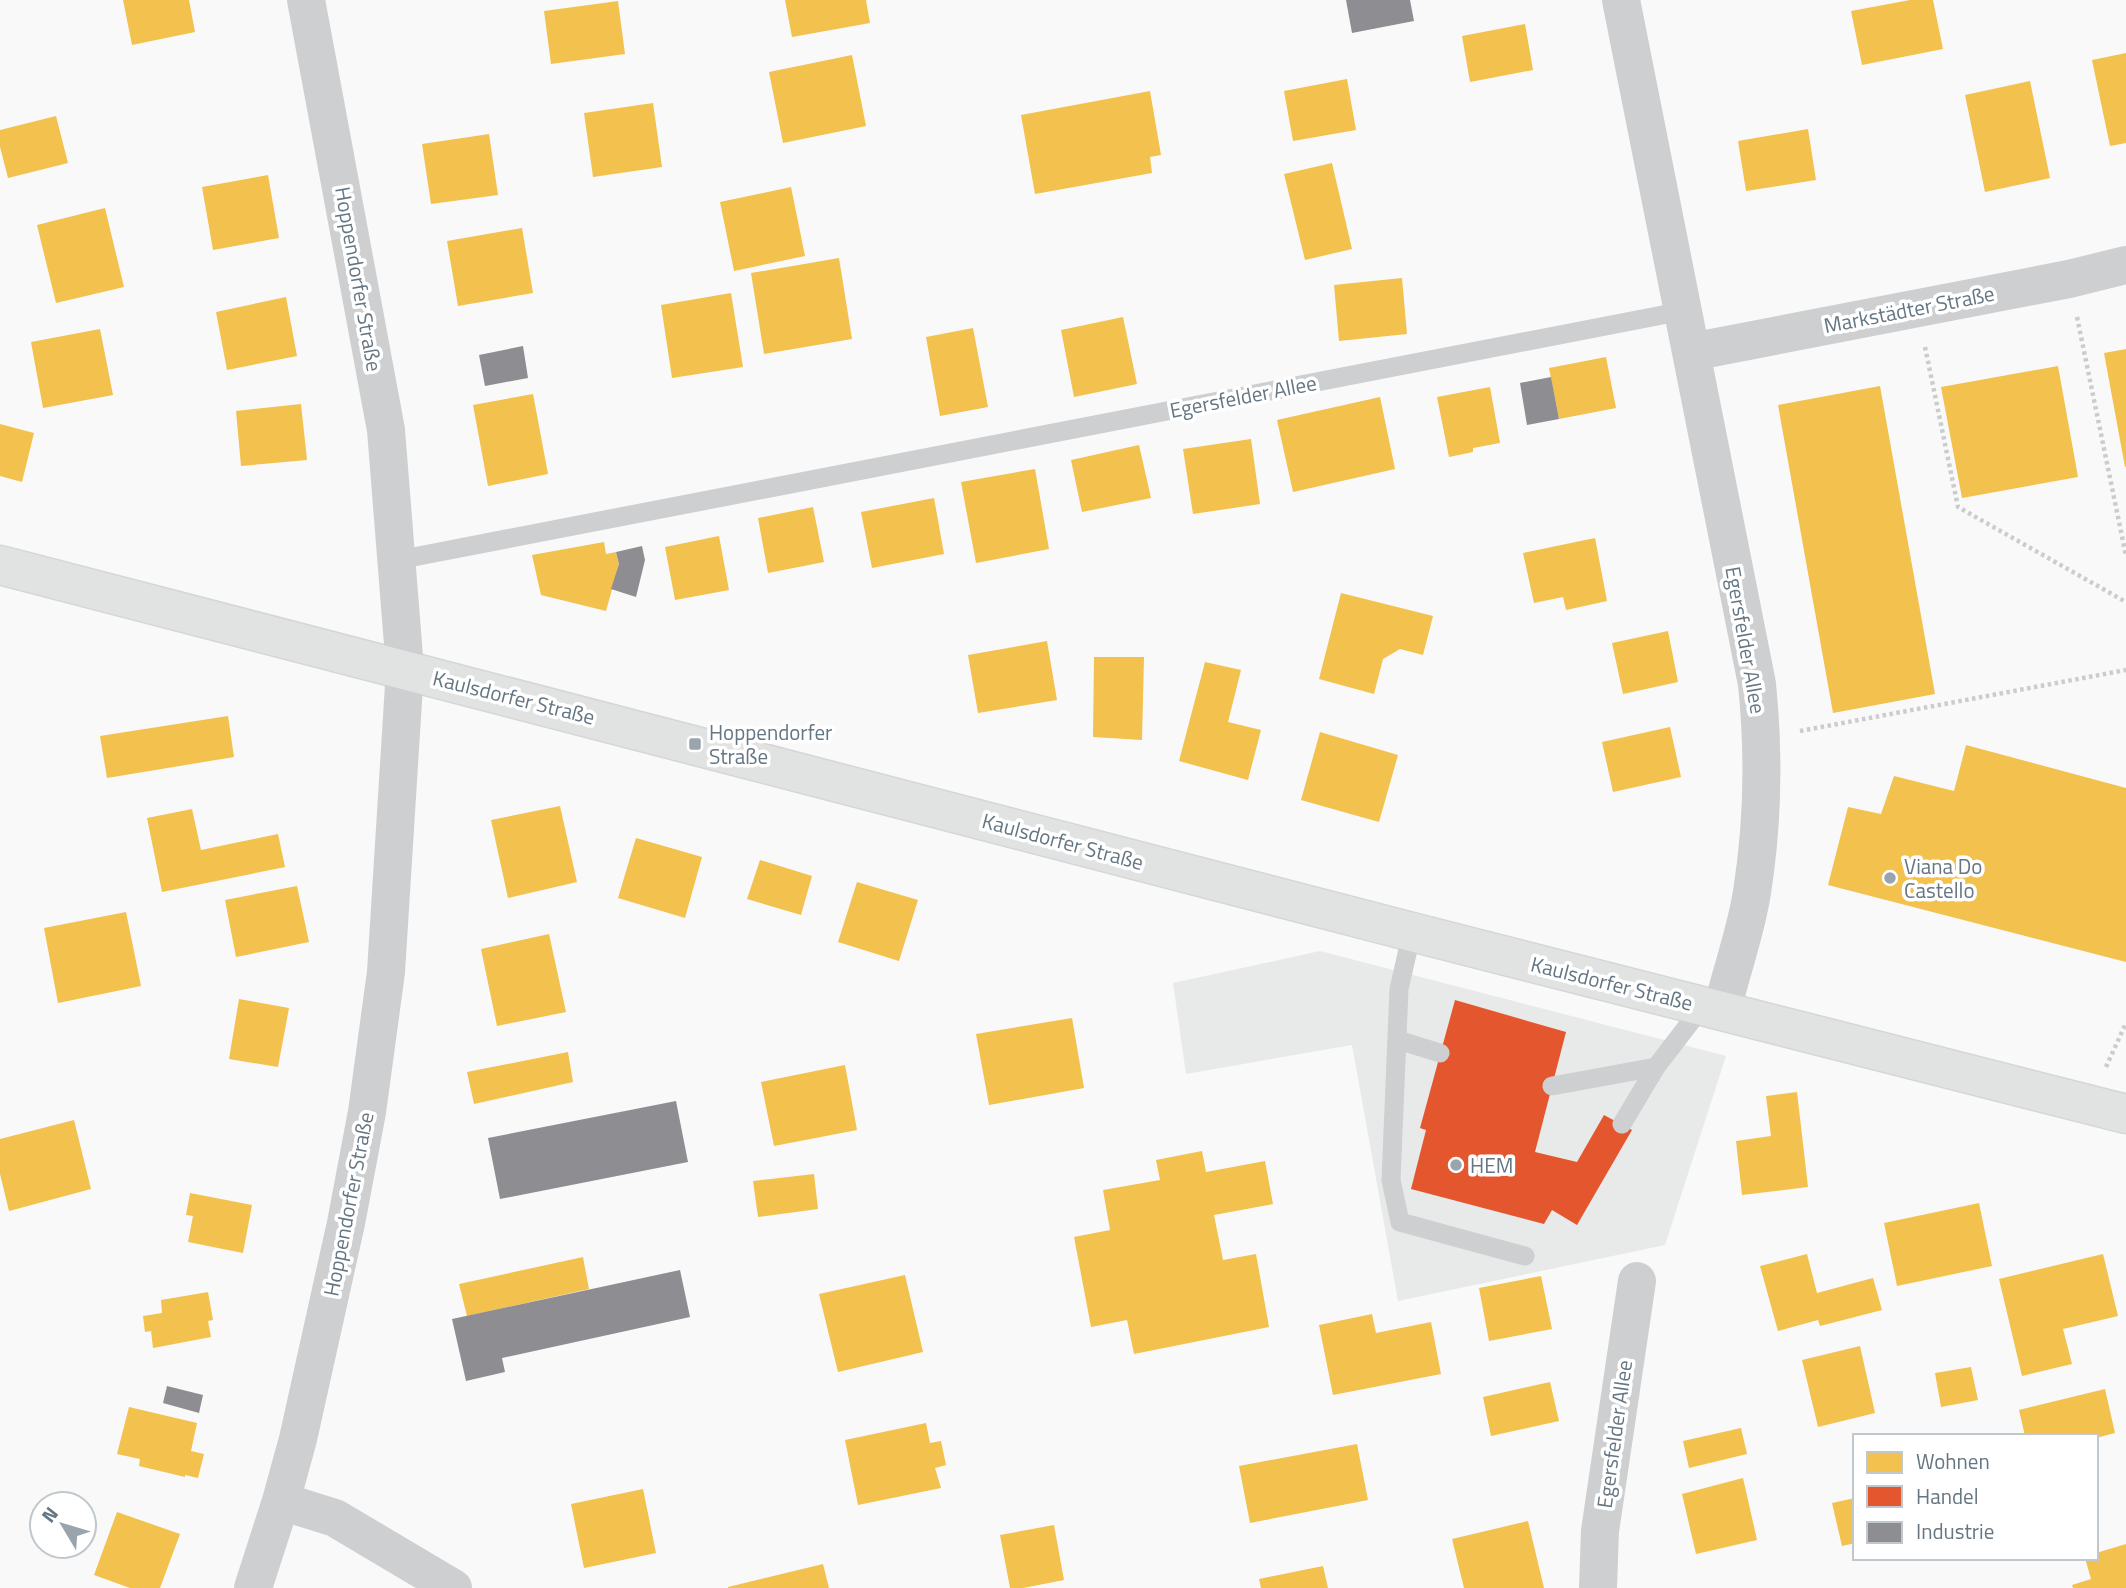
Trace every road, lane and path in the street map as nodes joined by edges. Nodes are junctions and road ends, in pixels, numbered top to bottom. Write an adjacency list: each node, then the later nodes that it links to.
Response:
1 (306, 0): 9 (street, Hoppendorfer Straße)
2 (1620, 0): 6 (street, Egersfelder Allee)
3 (2126, 265): 4 (street, Markstädter Straße)
4 (2068, 279): 5 (street, Markstädter Straße); 8 (path)
5 (1917, 307): 7 (street, Markstädter Straße); 11 (path)
6 (1683, 312): 7 (street, Egersfelder Allee); 9 (lane, Egersfelder Allee)
7 (1691, 352): 14 (street, Egersfelder Allee)
8 (2126, 555)
9 (398, 560): 12 (street, Hoppendorfer Straße)
10 (0, 565): 12 (main road, Kaulsdorfer Straße)
11 (2126, 602)
12 (405, 669): 15 (main road, Kaulsdorfer Straße); 27 (street, Hoppendorfer Straße)
13 (2126, 670): 14 (path)
14 (1762, 738): 16 (street, Egersfelder Allee)
15 (1412, 932): 16 (main road, Kaulsdorfer Straße); 18 (lane)
16 (1712, 1009): 20 (lane); 23 (main road, Kaulsdorfer Straße)
17 (2126, 1023): 21 (path)
18 (1398, 1040): 19 (lane); 25 (lane)
19 (1440, 1053)
20 (1656, 1067): 22 (lane); 24 (lane)
21 (2104, 1070)
22 (1552, 1086)
23 (2126, 1114)
24 (1622, 1124)
25 (1525, 1256)
26 (1637, 1281): 30 (street, Egersfelder Allee)
27 (281, 1501): 28 (street, Hoppendorfer Straße); 29 (street)
28 (253, 1588)
29 (453, 1588)
30 (1598, 1588)

